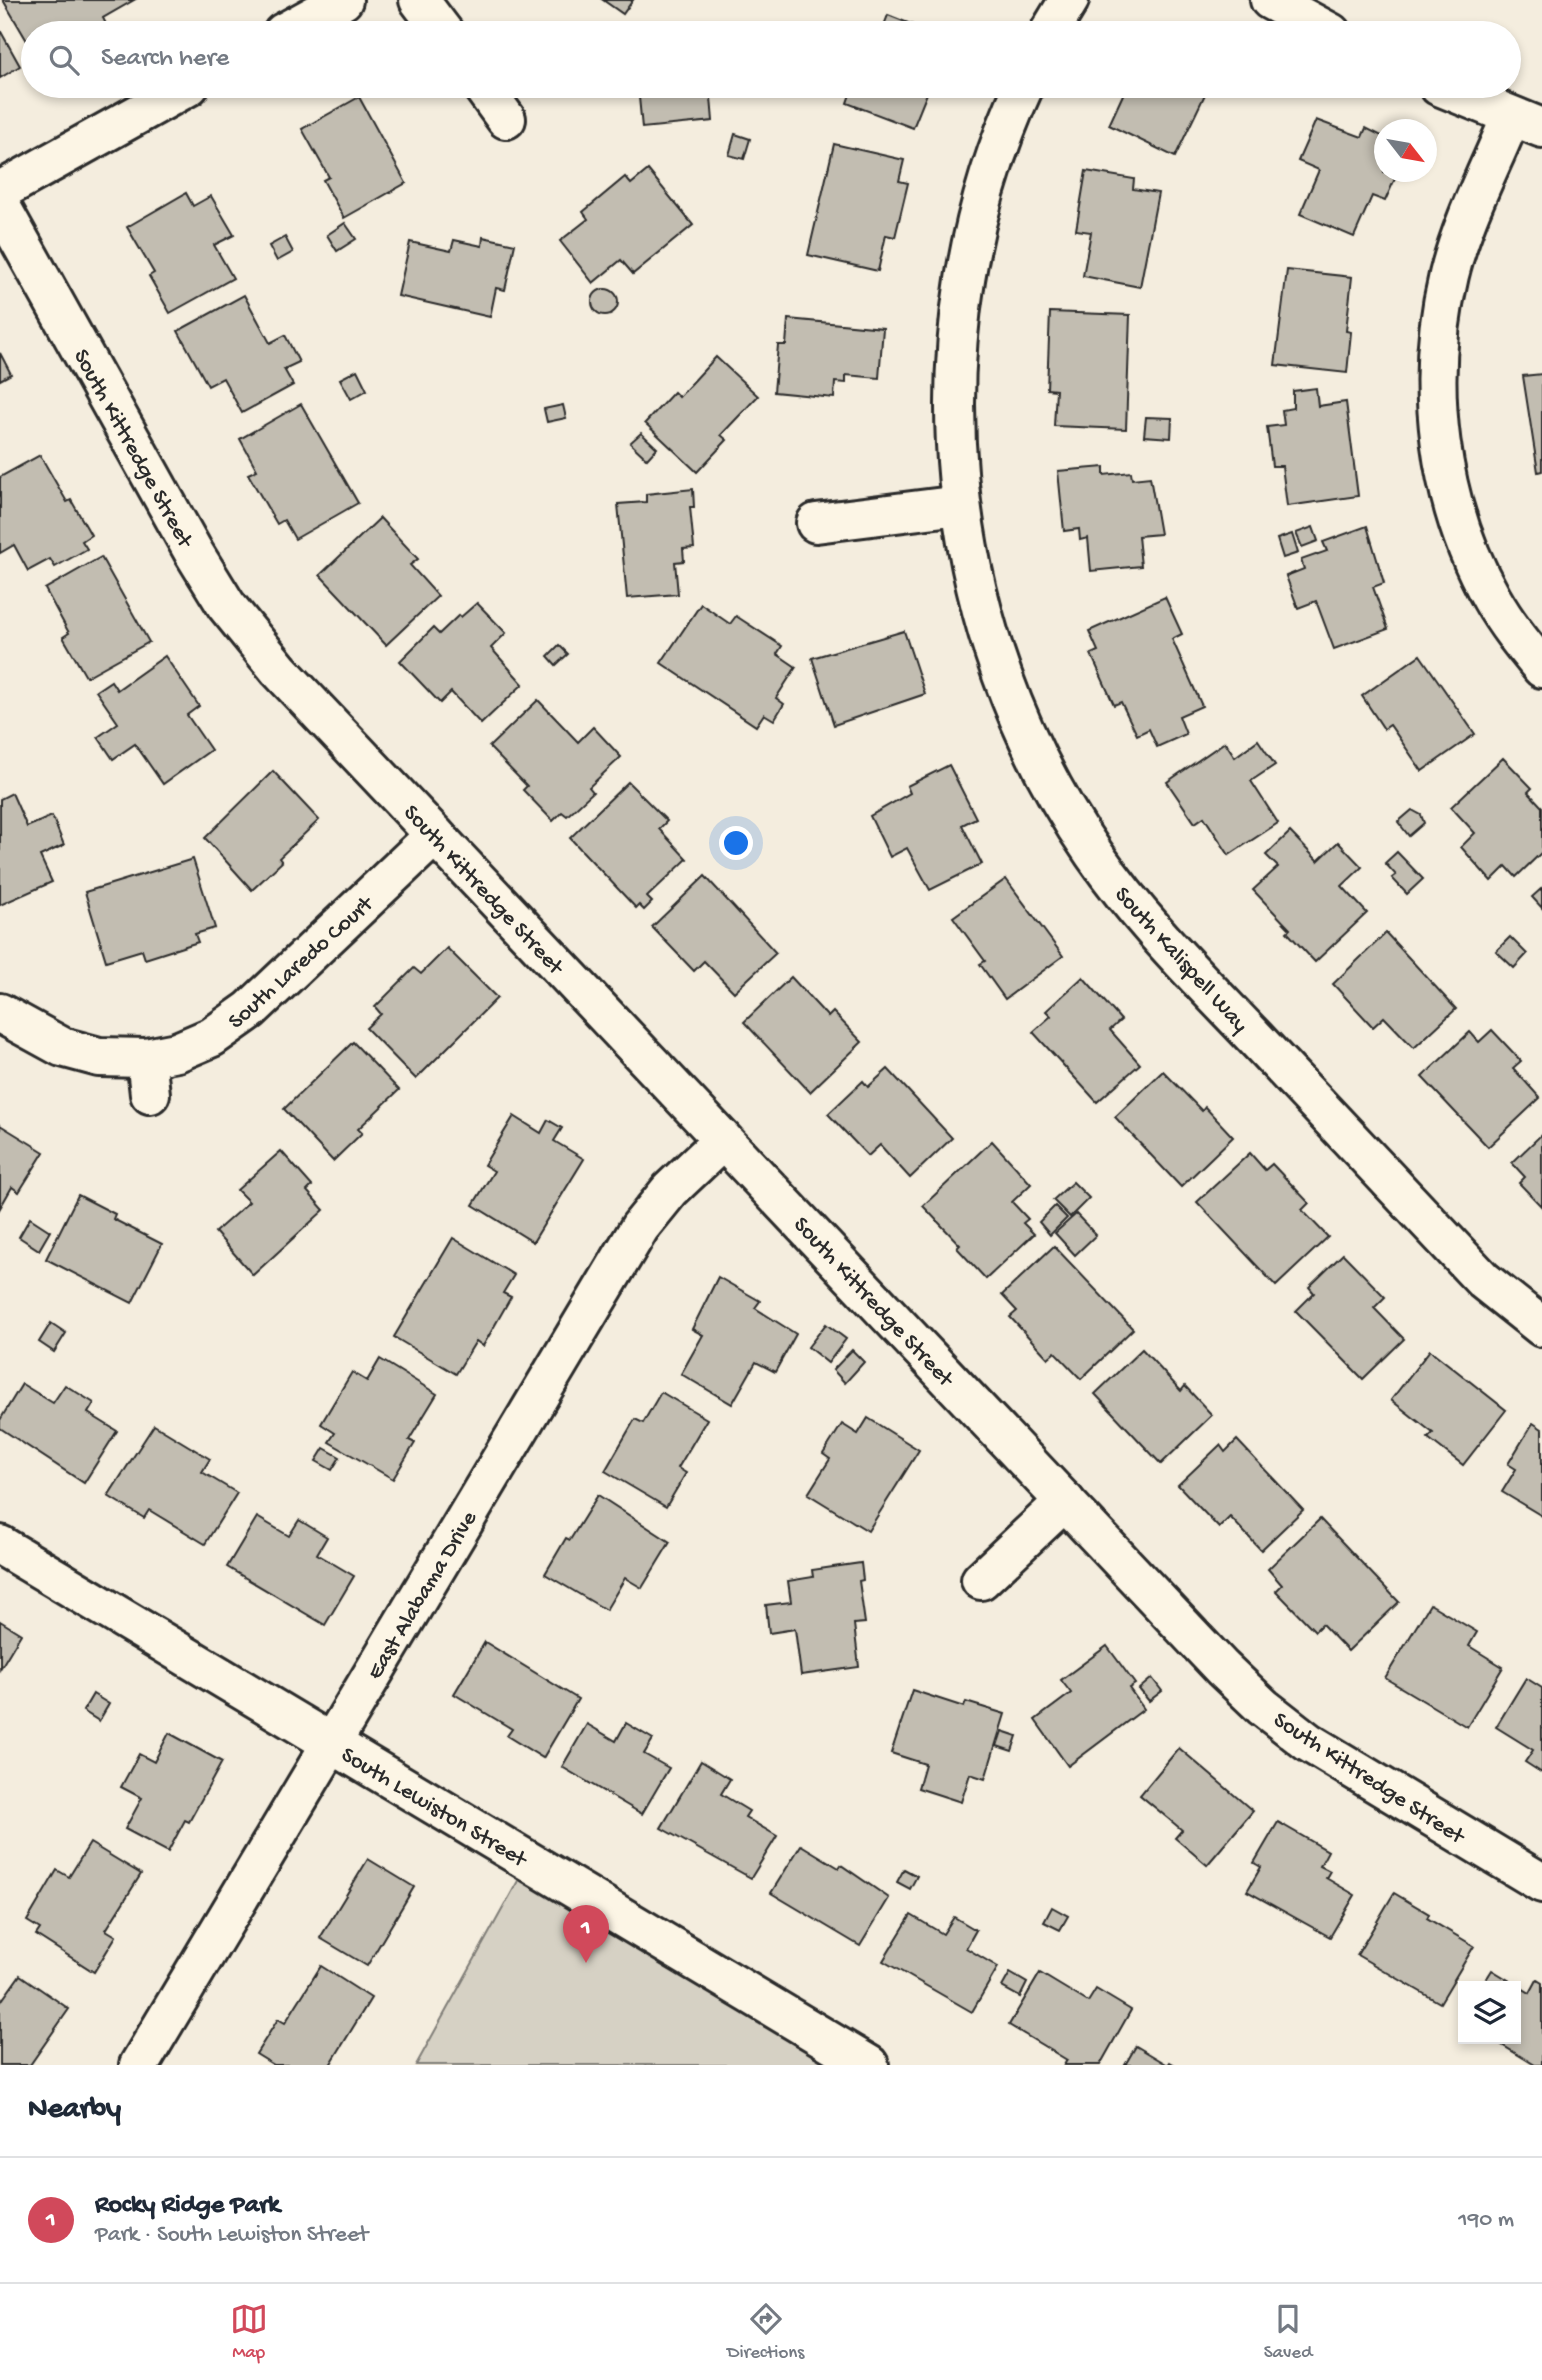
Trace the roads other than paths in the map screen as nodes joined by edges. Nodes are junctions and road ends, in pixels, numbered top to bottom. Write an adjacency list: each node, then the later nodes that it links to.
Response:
1 (343, 0): 5 (street)
2 (419, 0): 6 (street)
3 (1069, 0): 7 (street)
4 (1270, 0): 8 (street)
5 (305, 21)
6 (435, 21)
7 (1056, 21)
8 (1309, 21)
9 (167, 98): 15 (street)
10 (491, 98): 13 (street)
11 (1019, 98): 17 (street, South Kalispell Way)
12 (1468, 98): 14 (street)
13 (506, 119)
14 (1526, 122): 19 (street)
15 (0, 191)
16 (0, 205): 20 (street, South Kittredge Street)
17 (960, 505): 18 (street); 23 (street, South Kalispell Way)
18 (816, 523)
19 (1542, 668)
20 (435, 835): 21 (street, South Laredo Court); 22 (street, South Kittredge Street)
21 (0, 1013)
22 (723, 1140): 24 (street, South Kittredge Street); 27 (street, East Alabama Drive)
23 (1542, 1327)
24 (1065, 1501): 26 (street); 28 (street, South Kittredge Street)
25 (0, 1545): 27 (street, South Lewiston Street)
26 (981, 1580)
27 (331, 1743): 29 (street, East Alabama Drive); 30 (street, South Lewiston Street)
28 (1542, 1883)
29 (139, 2065)
30 (869, 2065)

